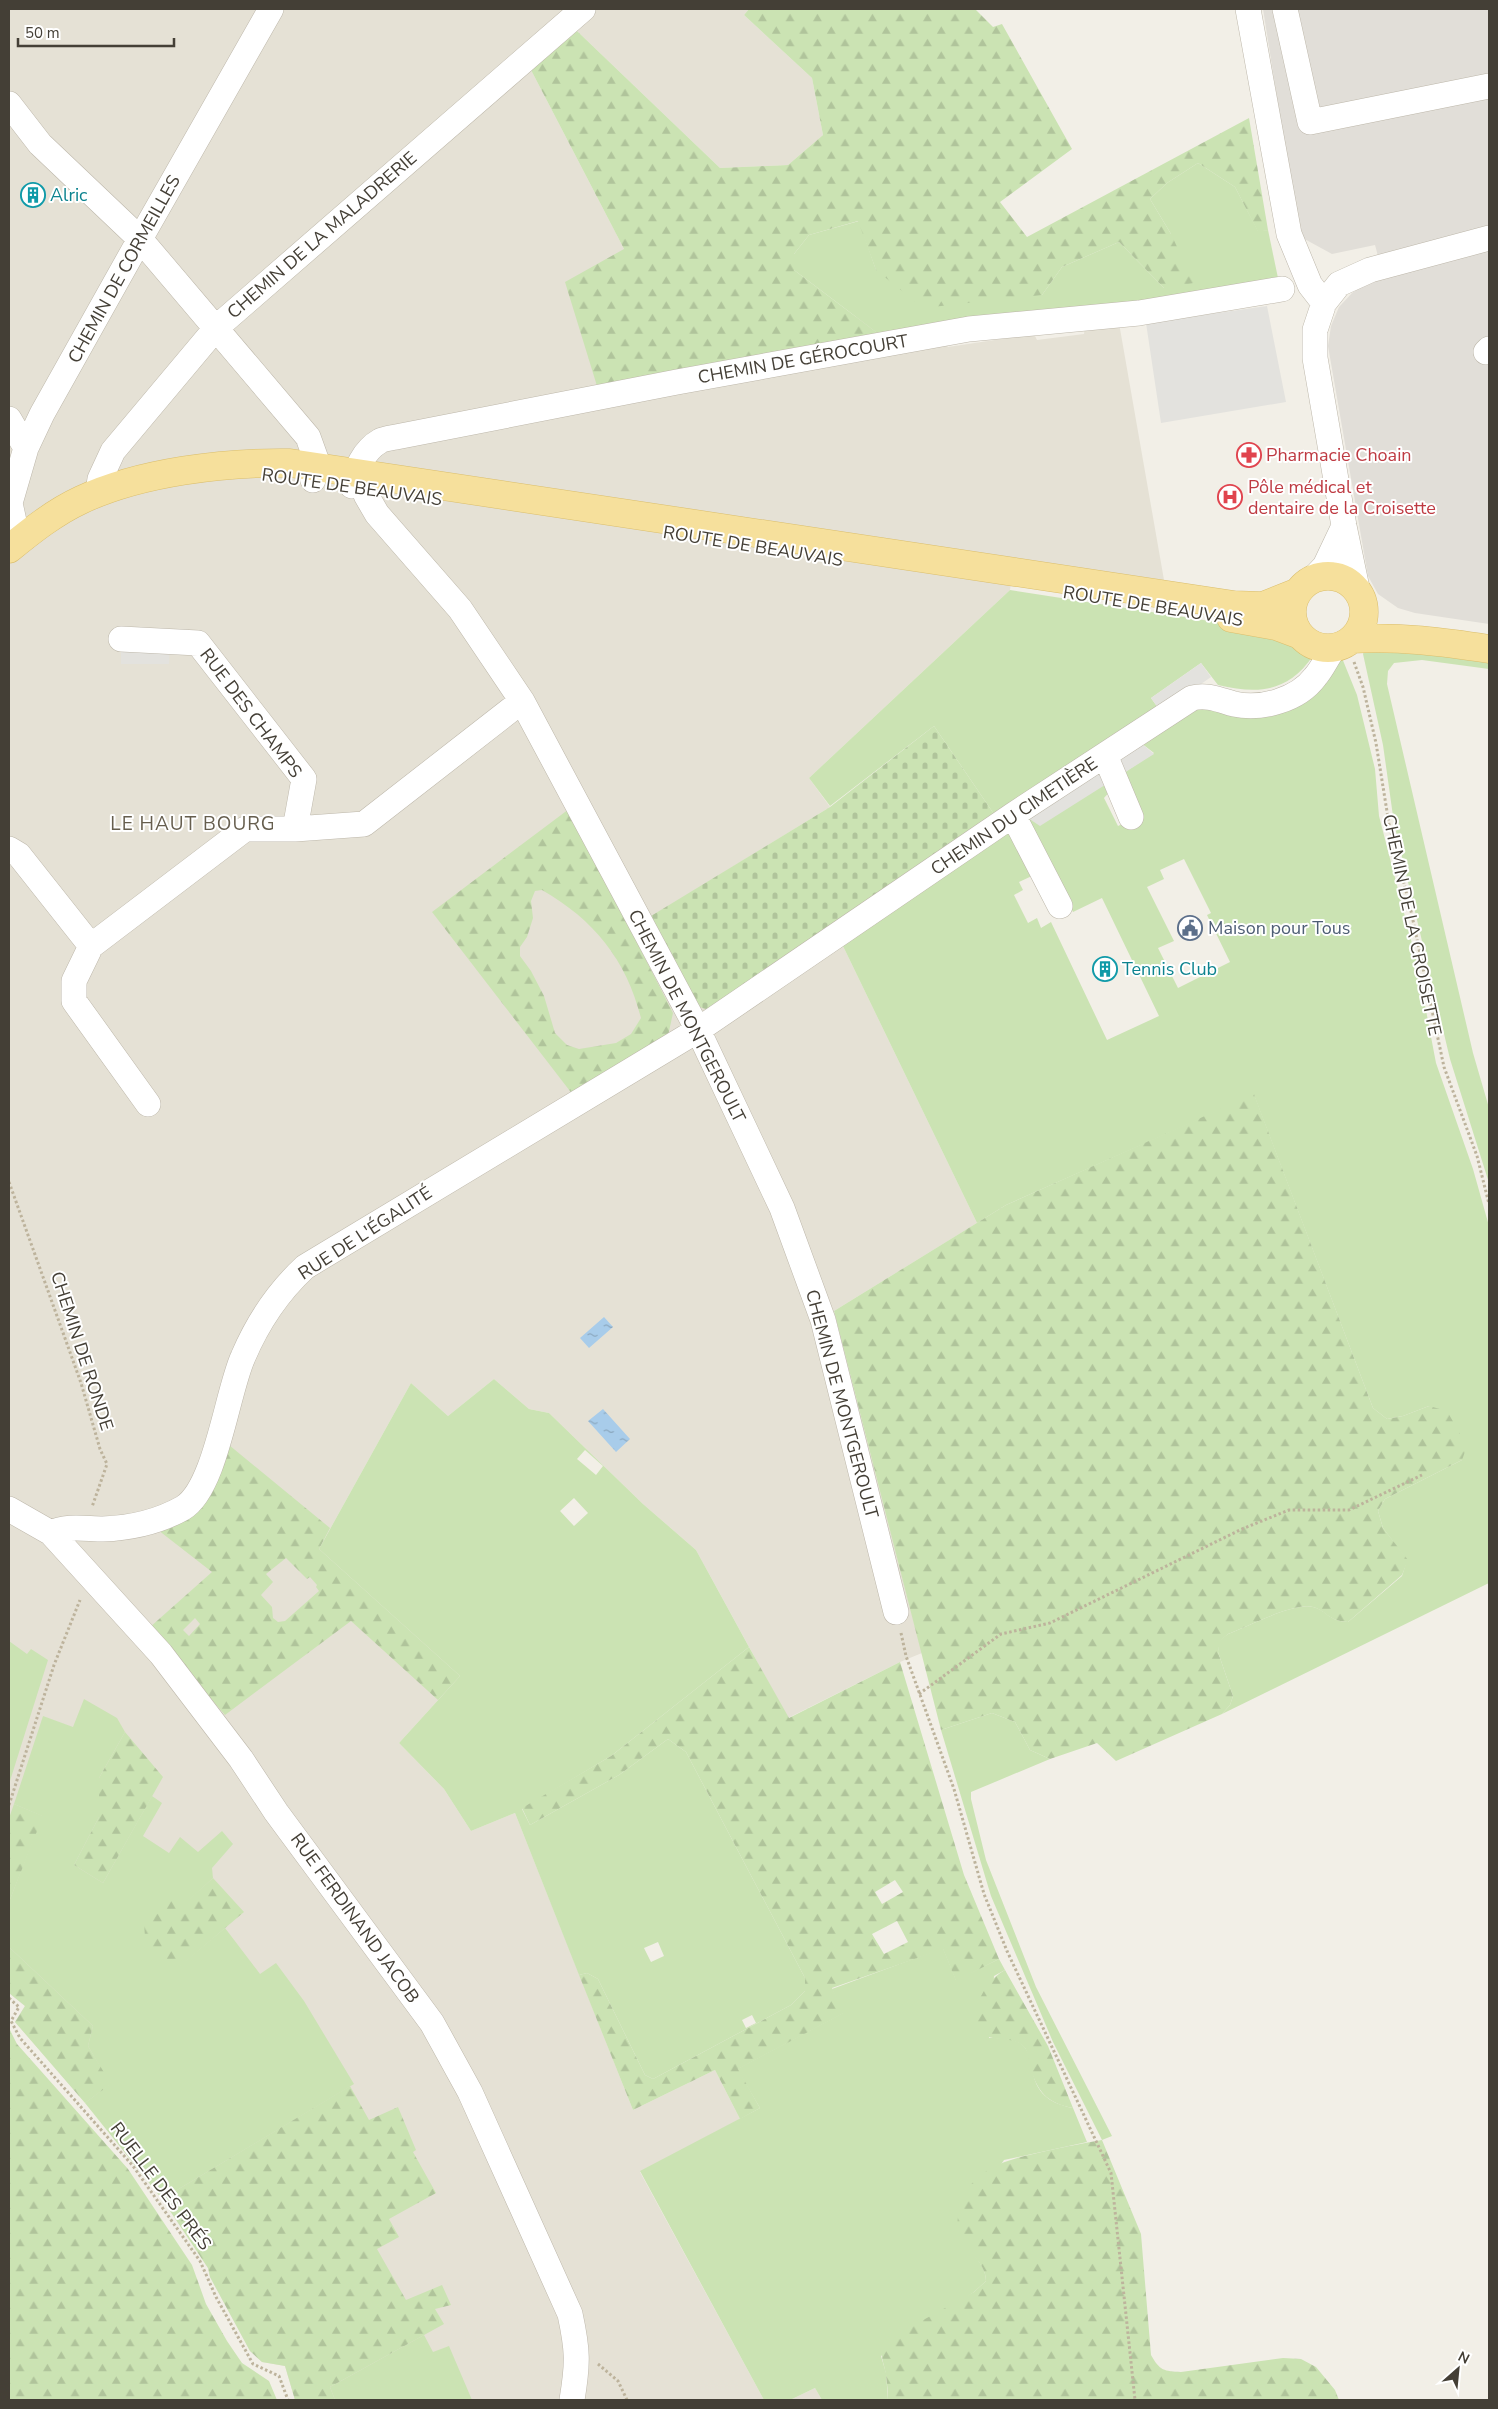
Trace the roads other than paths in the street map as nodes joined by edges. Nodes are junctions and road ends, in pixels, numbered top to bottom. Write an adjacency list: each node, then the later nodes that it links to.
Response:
1 (583, 9): 11 (street, CHEMIN DE LA MALADRERIE)
2 (1248, 9): 10 (street)
3 (1285, 9): 5 (street)
4 (261, 13): 7 (street, CHEMIN DE CORMEILLES)
5 (1489, 86)
6 (9, 104): 7 (street)
7 (140, 238): 11 (street); 13 (street, CHEMIN DE CORMEILLES)
8 (1489, 238): 10 (street)
9 (1282, 288): 15 (street, CHEMIN DE GÉROCOURT)
10 (1324, 303): 17 (street)
11 (217, 327): 14 (street); 16 (street, CHEMIN DE LA MALADRERIE)
12 (9, 419): 13 (street)
13 (26, 448): 18 (street, CHEMIN DE CORMEILLES)
14 (314, 474): 15 (main road, ROUTE DE BEAUVAIS); 16 (main road, ROUTE DE BEAUVAIS)
15 (359, 481): 19 (main road, ROUTE DE BEAUVAIS); 21 (main road, ROUTE DE BEAUVAIS); 26 (street, CHEMIN DE MONTGEROULT)
16 (98, 492): 18 (main road, ROUTE DE BEAUVAIS)
17 (1344, 526): 19 (street); 20 (street)
18 (15, 544)
19 (1305, 586): 20 (main road); 21 (main road)
20 (1360, 595): 23 (main road); 24 (main road)
21 (1300, 634): 24 (main road)
22 (121, 639): 30 (street, RUE DES CHAMPS)
23 (1440, 641): 24 (main road); 25 (main road)
24 (1344, 643): 27 (street, CHEMIN DU CIMETIÈRE)
25 (1489, 649)
26 (522, 701): 30 (street); 34 (street, CHEMIN DE MONTGEROULT)
27 (1105, 755): 28 (street, CHEMIN DU CIMETIÈRE); 29 (street)
28 (1013, 815): 32 (street); 34 (street, CHEMIN DU CIMETIÈRE)
29 (1131, 816)
30 (294, 829): 33 (street)
31 (9, 849): 33 (street)
32 (1060, 906)
33 (91, 946): 35 (street)
34 (698, 1030): 37 (street, RUE DE L'ÉGALITÉ); 38 (street, CHEMIN DE MONTGEROULT)
35 (148, 1104)
36 (9, 1508): 37 (street, RUE FERDINAND JACOB)
37 (51, 1533): 39 (street, RUE FERDINAND JACOB)
38 (896, 1612)
39 (572, 2400)

